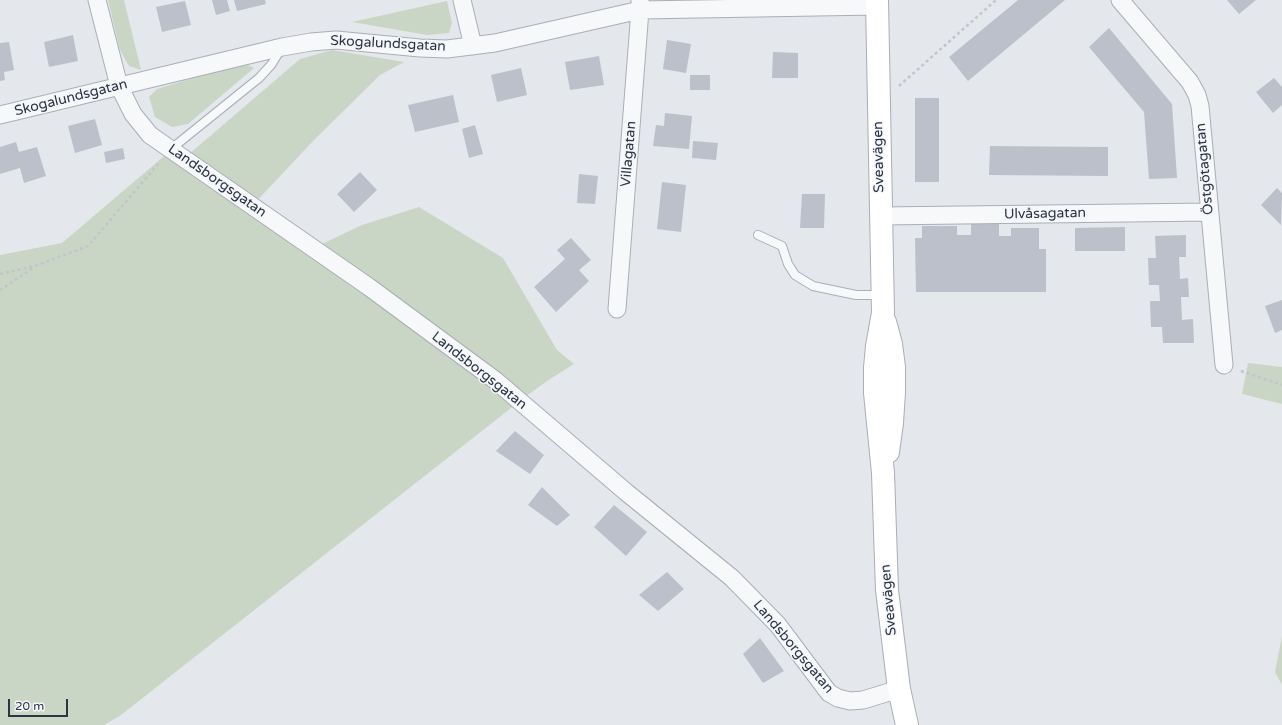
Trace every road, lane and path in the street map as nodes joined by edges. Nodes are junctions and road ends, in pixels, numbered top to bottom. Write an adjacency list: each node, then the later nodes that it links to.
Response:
1 (97, 0): 9 (street, Landsborgsgatan)
2 (462, 0): 8 (street)
3 (996, 0): 10 (path)
4 (1120, 0): 13 (street, Östgötagatan)
5 (877, 3): 6 (street, Skogalundsgatan); 14 (main road, Sveavägen)
6 (640, 5): 8 (street, Skogalundsgatan); 20 (street, Villagatan)
7 (282, 46): 8 (street, Skogalundsgatan); 9 (street, Skogalundsgatan); 12 (lane)
8 (473, 46)
9 (119, 86): 11 (street, Skogalundsgatan); 12 (street, Landsborgsgatan)
10 (893, 91)
11 (0, 115)
12 (171, 149): 16 (path); 23 (street, Landsborgsgatan)
13 (1209, 212): 14 (street, Ulvåsagatan); 21 (street, Östgötagatan)
14 (880, 216): 19 (main road, Sveavägen)
15 (758, 235): 19 (lane)
16 (35, 266): 17 (path); 18 (path)
17 (0, 274)
18 (0, 290)
19 (882, 304): 23 (main road, Sveavägen)
20 (617, 309)
21 (1224, 365): 22 (path)
22 (1282, 385)
23 (899, 689): 24 (main road, Sveavägen)
24 (907, 725)

